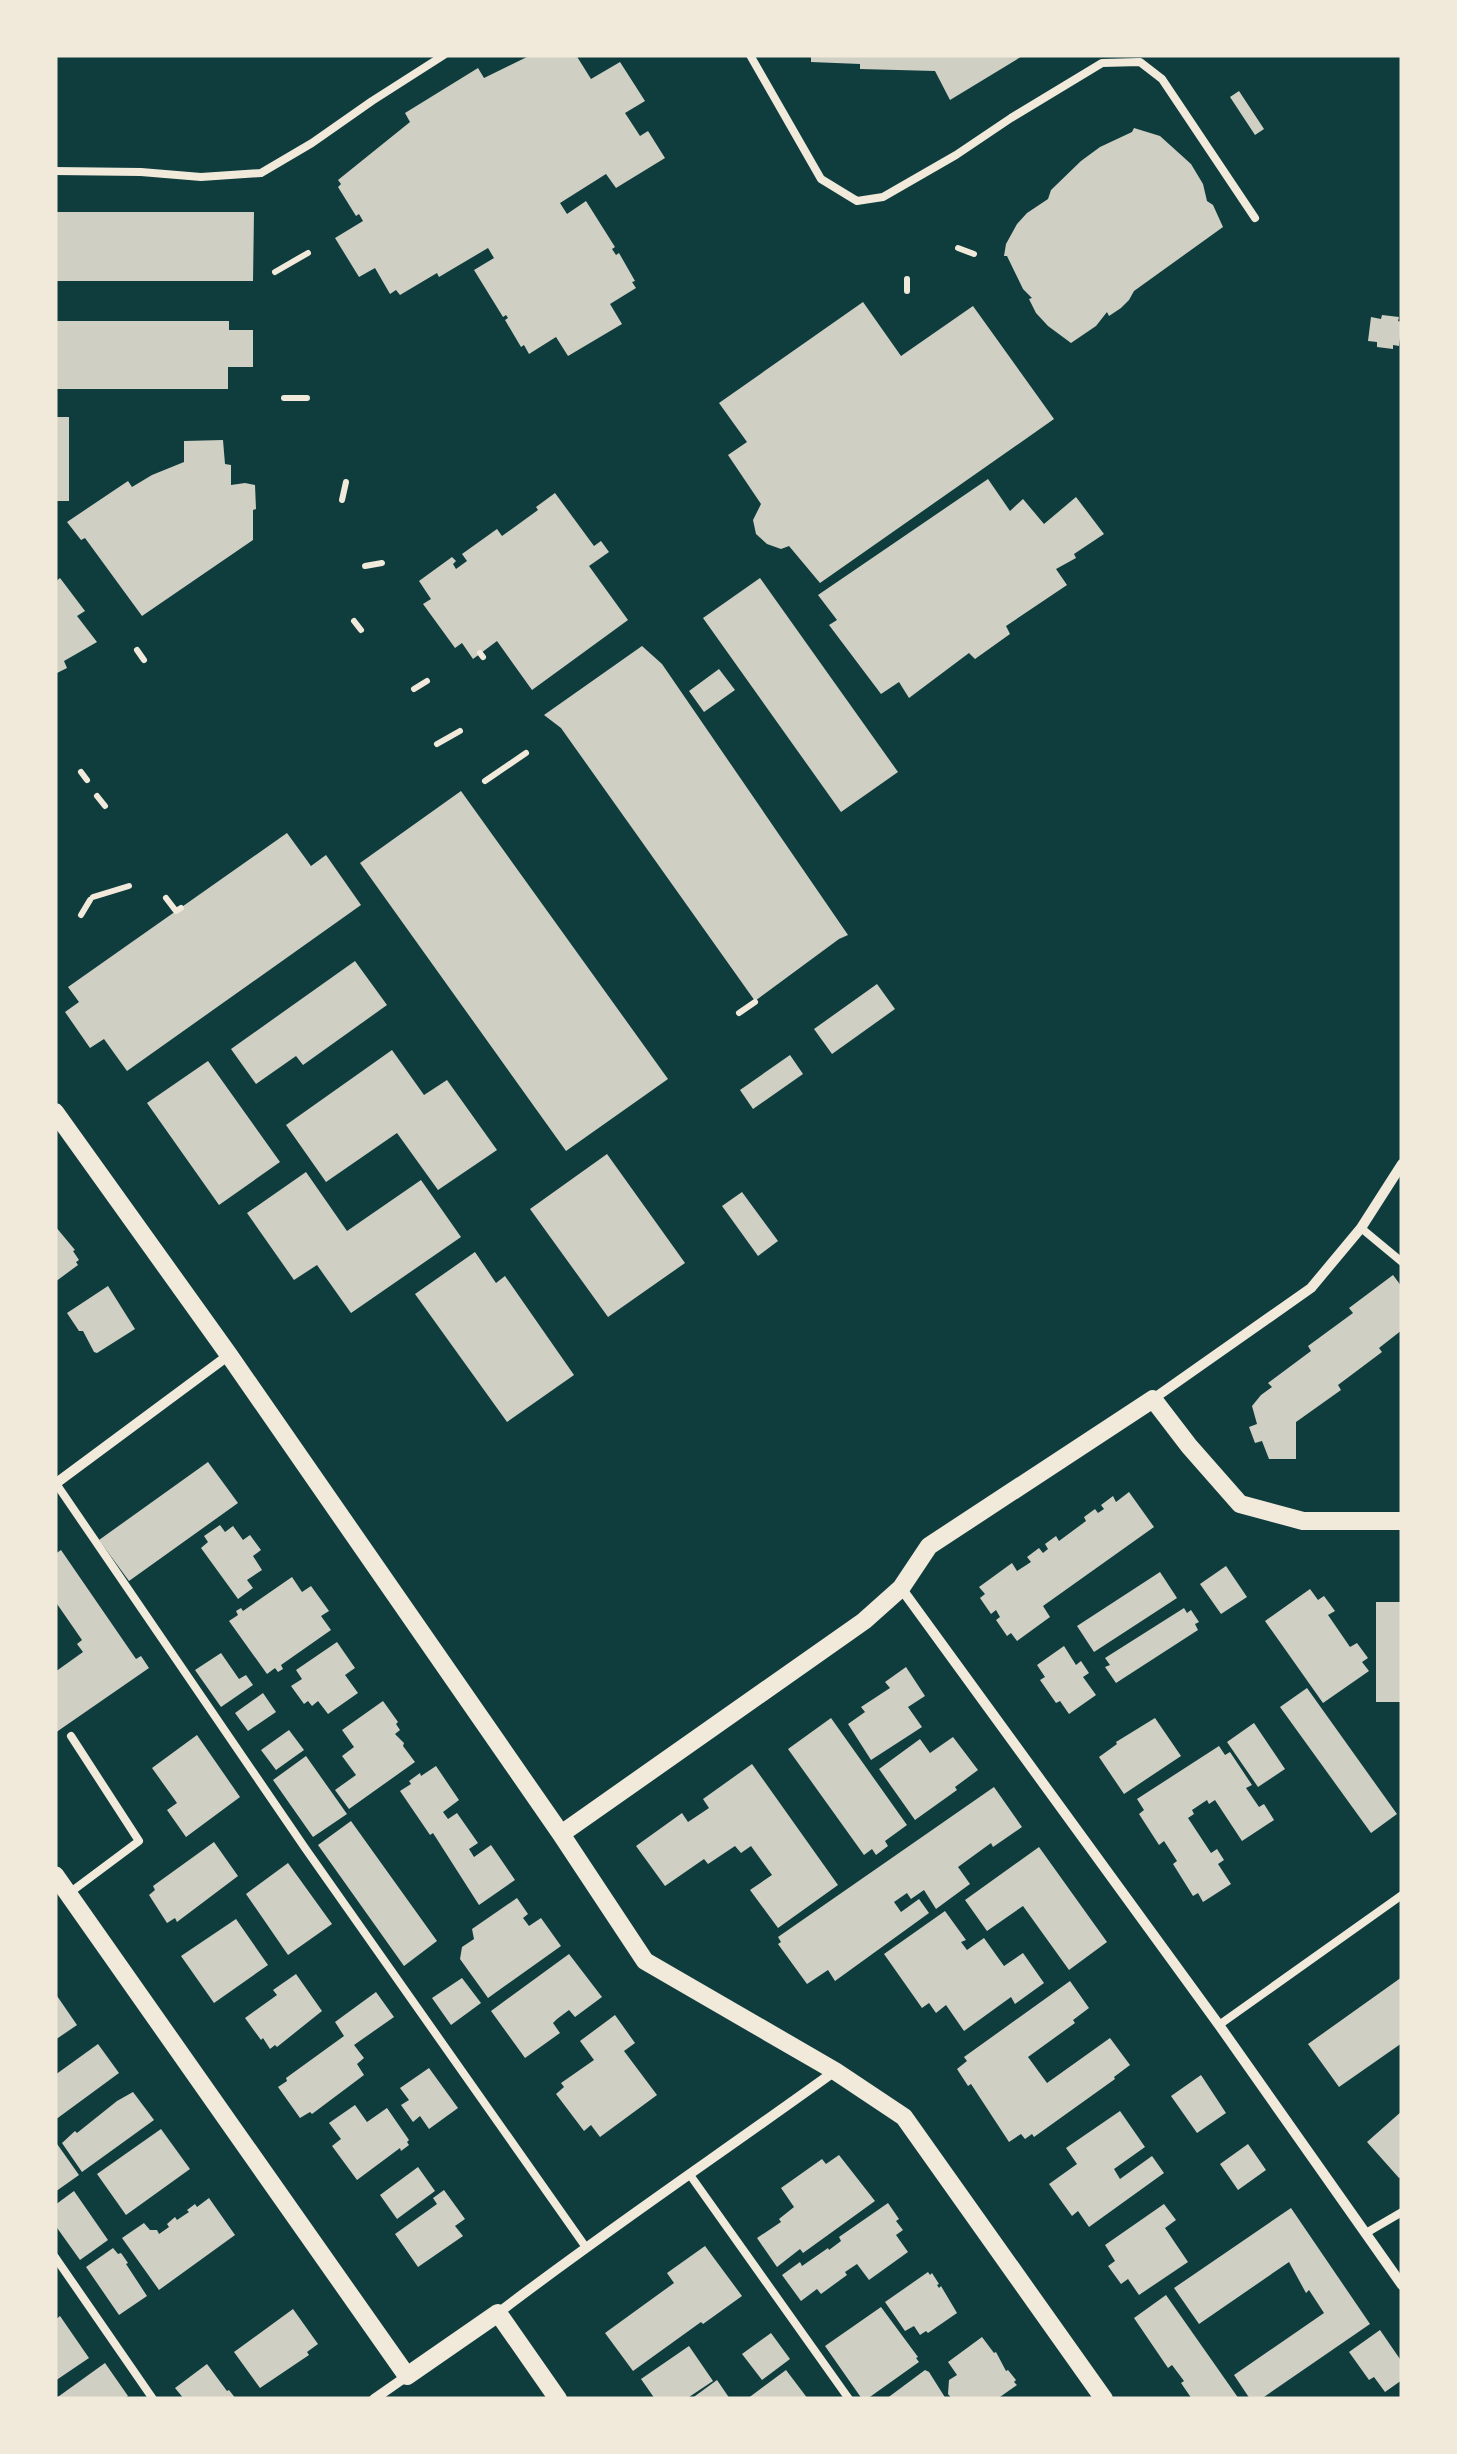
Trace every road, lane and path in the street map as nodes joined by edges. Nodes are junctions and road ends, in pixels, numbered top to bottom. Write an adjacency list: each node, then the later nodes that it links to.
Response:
1 (444, 55): 4 (lane)
2 (750, 55): 3 (lane)
3 (1142, 59): 5 (lane)
4 (55, 171)
5 (1255, 218)
6 (958, 248): 8 (path)
7 (308, 253): 9 (path)
8 (974, 254)
9 (275, 272)
10 (907, 279): 11 (path)
11 (907, 291)
12 (284, 398): 13 (path)
13 (307, 398)
14 (346, 482): 15 (path)
15 (342, 500)
16 (382, 563): 17 (path)
17 (365, 566)
18 (354, 621): 19 (path)
19 (360, 630)
20 (138, 650): 21 (path)
21 (144, 660)
22 (427, 681): 23 (path)
23 (414, 689)
24 (460, 731): 25 (path)
25 (437, 744)
26 (526, 752): 27 (path)
27 (485, 781)
28 (98, 796): 29 (path)
29 (104, 806)
30 (129, 886): 33 (path)
31 (166, 898): 32 (path)
32 (181, 908)
33 (81, 915)
34 (755, 1002): 35 (path)
35 (739, 1013)
36 (55, 1112): 40 (street)
37 (1402, 1164): 38 (street)
38 (1362, 1228): 39 (lane); 41 (street)
39 (1402, 1262)
40 (229, 1355): 42 (street); 46 (street)
41 (1152, 1399): 43 (street); 44 (street)
42 (55, 1483): 55 (lane)
43 (1402, 1520)
44 (902, 1588): 46 (street); 50 (street)
45 (71, 1736): 48 (lane)
46 (561, 1834): 51 (street)
47 (55, 1875): 48 (street)
48 (68, 1894): 59 (street)
49 (1402, 1895): 50 (lane)
50 (1219, 2025): 54 (street)
51 (835, 2072): 52 (street); 64 (street)
52 (690, 2175): 55 (street); 63 (lane)
53 (1402, 2212): 54 (lane)
54 (1366, 2233): 57 (street)
55 (585, 2246): 58 (street)
56 (55, 2257): 60 (lane)
57 (1402, 2285)
58 (498, 2313): 59 (street); 62 (street)
59 (407, 2376): 61 (street)
60 (153, 2399)
61 (374, 2399)
62 (558, 2399)
63 (849, 2399)
64 (1104, 2399)

